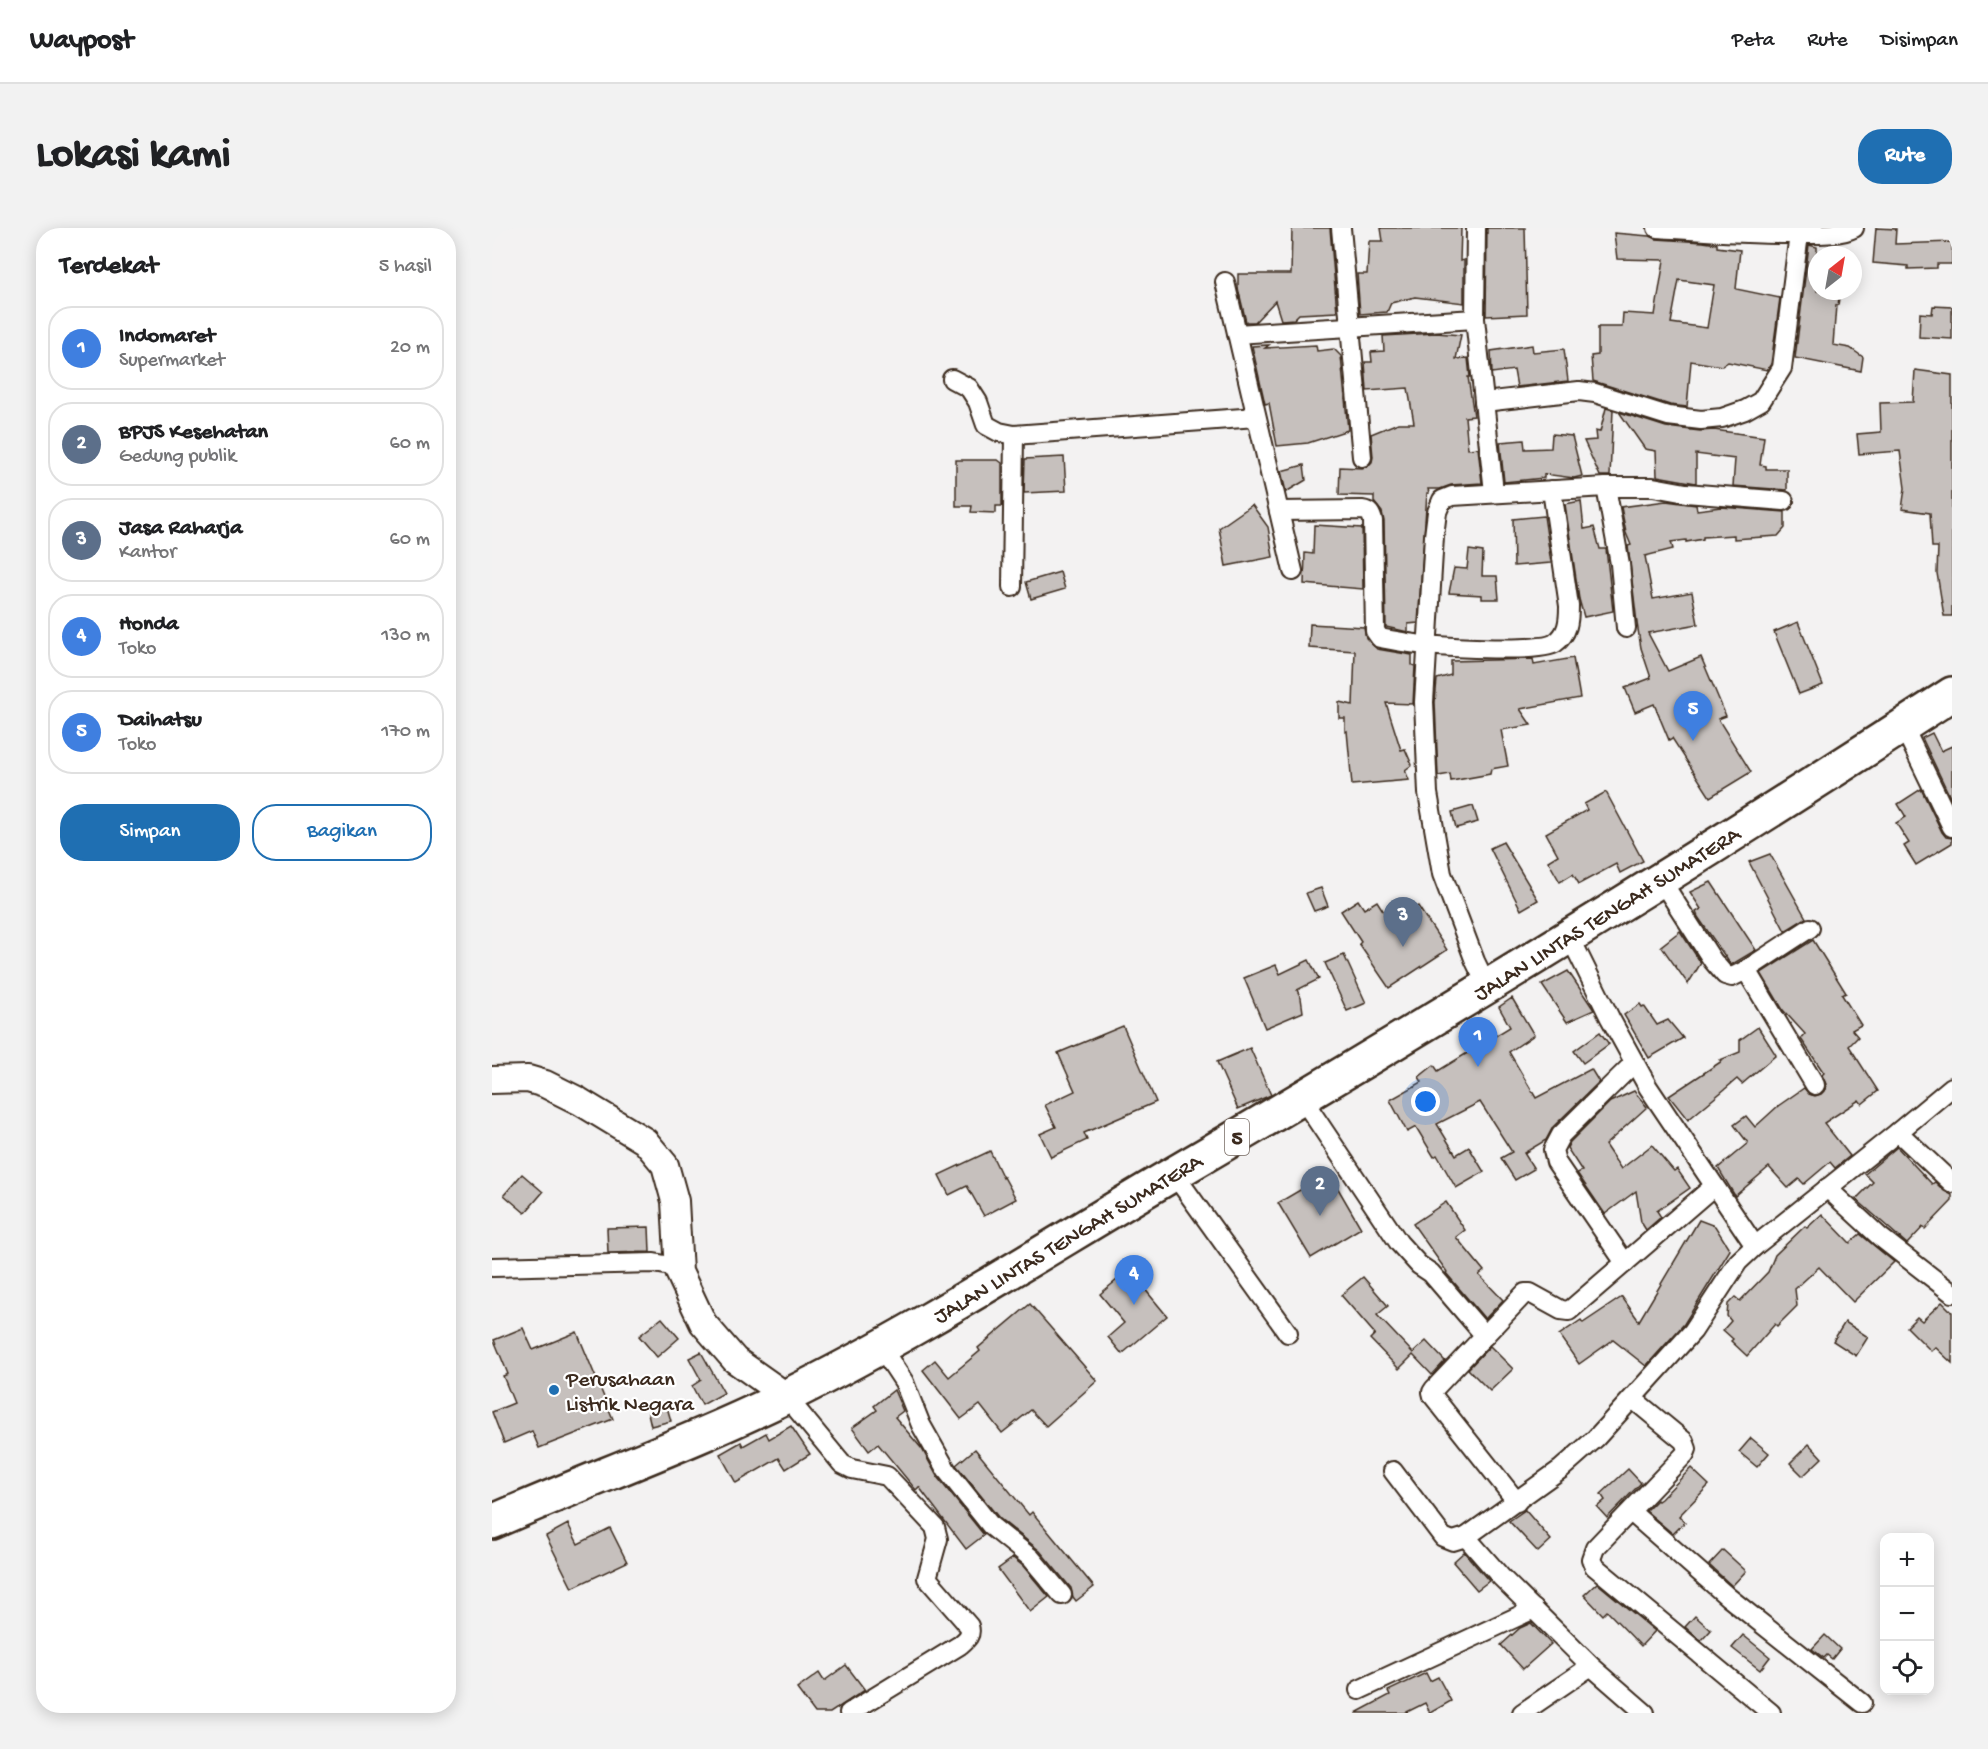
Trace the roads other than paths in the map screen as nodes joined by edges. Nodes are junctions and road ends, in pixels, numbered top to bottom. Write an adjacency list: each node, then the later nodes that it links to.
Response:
1 (1341, 228): 8 (street)
2 (1476, 228): 7 (street)
3 (1657, 228): 5 (street)
4 (1854, 228): 5 (street)
5 (1799, 234): 11 (street)
6 (1225, 282): 9 (street)
7 (1475, 319): 8 (street); 11 (street)
8 (1349, 326): 9 (street); 14 (street)
9 (1237, 334): 12 (street)
10 (952, 379): 13 (street)
11 (1484, 402): 17 (street)
12 (1256, 417): 13 (street); 19 (street)
13 (1014, 435): 21 (street)
14 (1362, 457)
15 (1606, 487): 16 (street); 18 (street); 22 (street)
16 (1552, 490): 17 (street); 23 (street)
17 (1494, 492): 23 (street)
18 (1784, 501)
19 (1279, 511): 20 (street); 23 (street)
20 (1293, 571)
21 (1012, 586)
22 (1626, 628)
23 (1427, 645): 31 (street)
24 (1952, 694): 25 (highway, JALAN LINTAS TENGAH SUMATERA / 5)
25 (1903, 726): 26 (street); 27 (highway, JALAN LINTAS TENGAH SUMATERA / 5)
26 (1952, 827)
27 (1661, 880): 29 (highway, JALAN LINTAS TENGAH SUMATERA / 5); 30 (street)
28 (1810, 928): 30 (street)
29 (1570, 937): 31 (highway, JALAN LINTAS TENGAH SUMATERA / 5); 32 (street)
30 (1746, 970): 34 (street)
31 (1487, 986): 36 (highway, JALAN LINTAS TENGAH SUMATERA / 5)
32 (1634, 1063): 40 (street); 43 (street)
33 (492, 1080): 45 (street)
34 (1815, 1085)
35 (1952, 1087): 37 (street)
36 (1302, 1098): 38 (highway, JALAN LINTAS TENGAH SUMATERA / 5); 48 (street)
37 (1898, 1132): 39 (street); 41 (street)
38 (1174, 1173): 47 (street); 49 (highway, JALAN LINTAS TENGAH SUMATERA / 5)
39 (1952, 1183)
40 (1714, 1186): 42 (street); 43 (street)
41 (1827, 1188): 42 (street); 46 (street)
42 (1755, 1246): 51 (street)
43 (1625, 1263): 48 (street)
44 (492, 1267): 45 (street)
45 (679, 1272): 50 (street)
46 (1952, 1293)
47 (1288, 1333)
48 (1485, 1336): 53 (street)
49 (881, 1347): 50 (highway, JALAN LINTAS TENGAH SUMATERA / 5); 57 (street)
50 (786, 1396): 55 (highway, JALAN LINTAS TENGAH SUMATERA / 5); 63 (street)
51 (1633, 1399): 53 (street); 54 (street)
52 (1393, 1471): 56 (street)
53 (1516, 1502): 56 (street)
54 (1631, 1512): 61 (street); 65 (street)
55 (492, 1522)
56 (1466, 1537): 58 (street)
57 (1062, 1595)
58 (1534, 1609): 59 (street); 60 (street)
59 (1591, 1666): 62 (street); 64 (street)
60 (1359, 1690)
61 (1862, 1703)
62 (1532, 1711)
63 (849, 1713)
64 (1645, 1713)
65 (1771, 1713)

